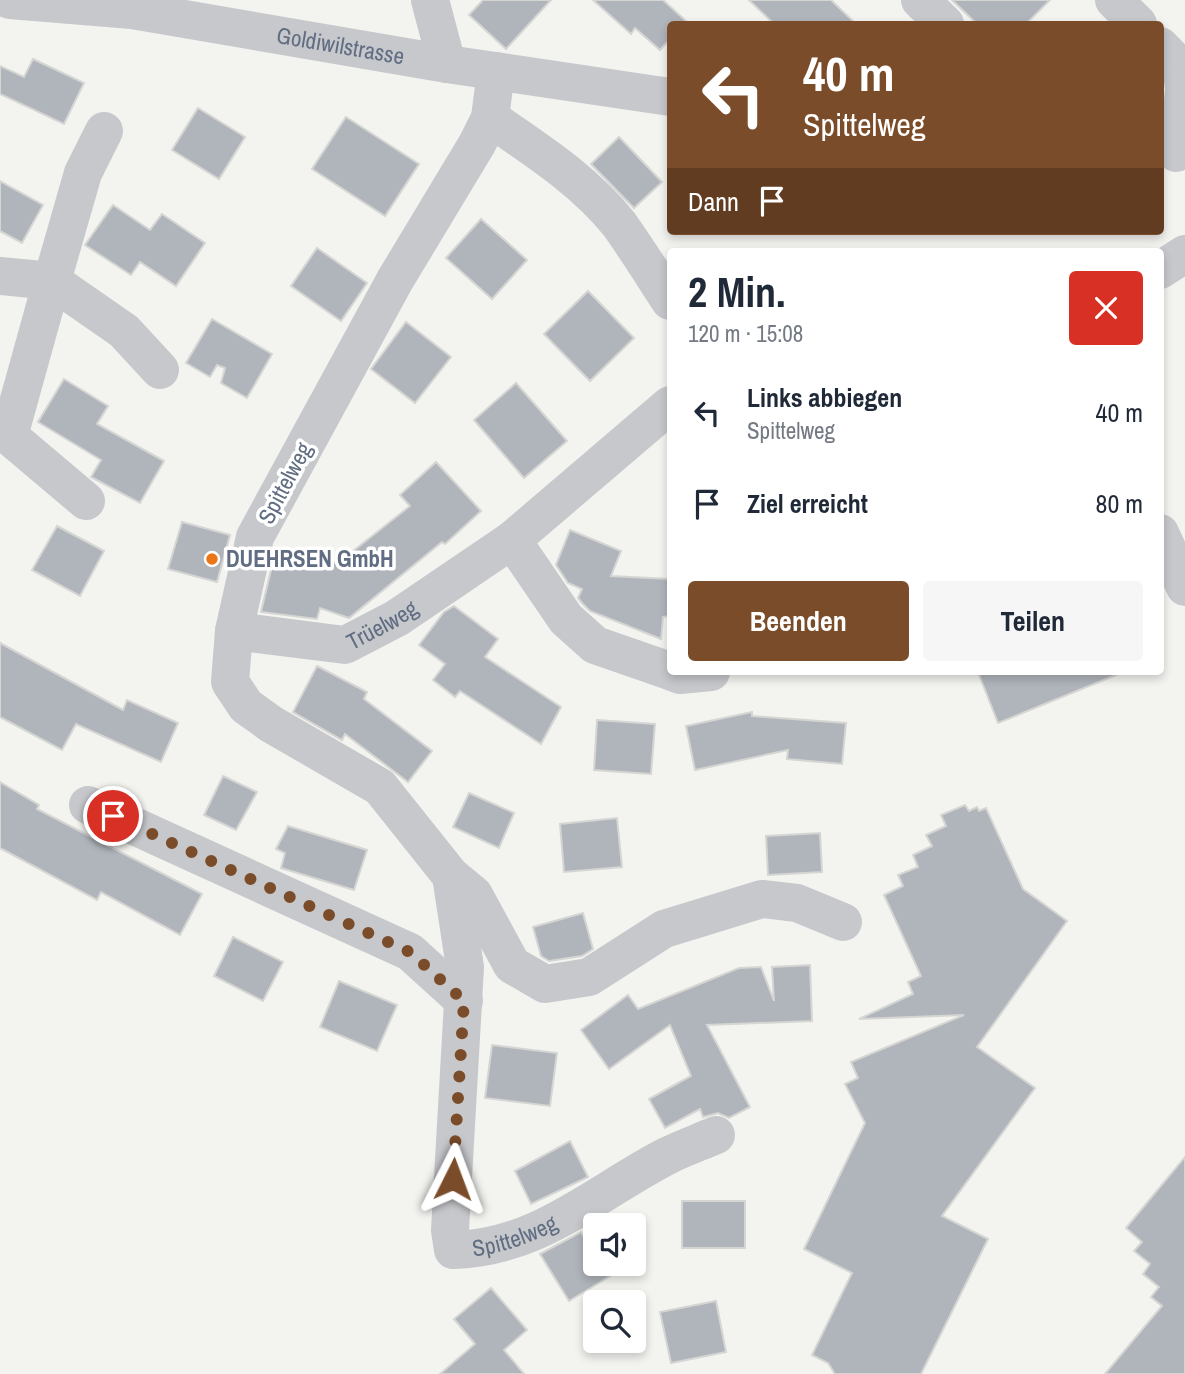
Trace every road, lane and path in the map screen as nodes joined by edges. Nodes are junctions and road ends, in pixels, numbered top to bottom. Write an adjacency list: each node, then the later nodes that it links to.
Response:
1 (10, 0): 8 (street, Goldiwilstrasse)
2 (430, 0): 8 (street)
3 (920, 0): 5 (street)
4 (1114, 0): 6 (street)
5 (942, 21)
6 (1135, 21)
7 (1164, 51): 11 (street)
8 (447, 64): 9 (street, Goldiwilstrasse)
9 (496, 71): 12 (street, Goldiwilstrasse); 13 (street, Spittelweg)
10 (1164, 84): 11 (street)
11 (1185, 85): 15 (street)
12 (667, 97)
13 (490, 118): 20 (street); 28 (street, Spittelweg)
14 (104, 131): 19 (street)
15 (1174, 153)
16 (1185, 254): 17 (street)
17 (1164, 267)
18 (0, 276): 19 (street)
19 (52, 281): 21 (street); 23 (street)
20 (667, 297)
21 (160, 370)
22 (667, 408): 25 (street, Trüelweg)
23 (4, 434): 24 (street)
24 (86, 501)
25 (512, 540): 28 (street, Trüelweg); 29 (street)
26 (1164, 542): 27 (street)
27 (1185, 587)
28 (234, 631): 31 (street, Spittelweg)
29 (667, 671)
30 (88, 805): 33 (street)
31 (451, 876): 32 (street, Spittelweg); 33 (street, Spittelweg)
32 (842, 922)
33 (464, 1001): 34 (street, Spittelweg)
34 (716, 1135)

